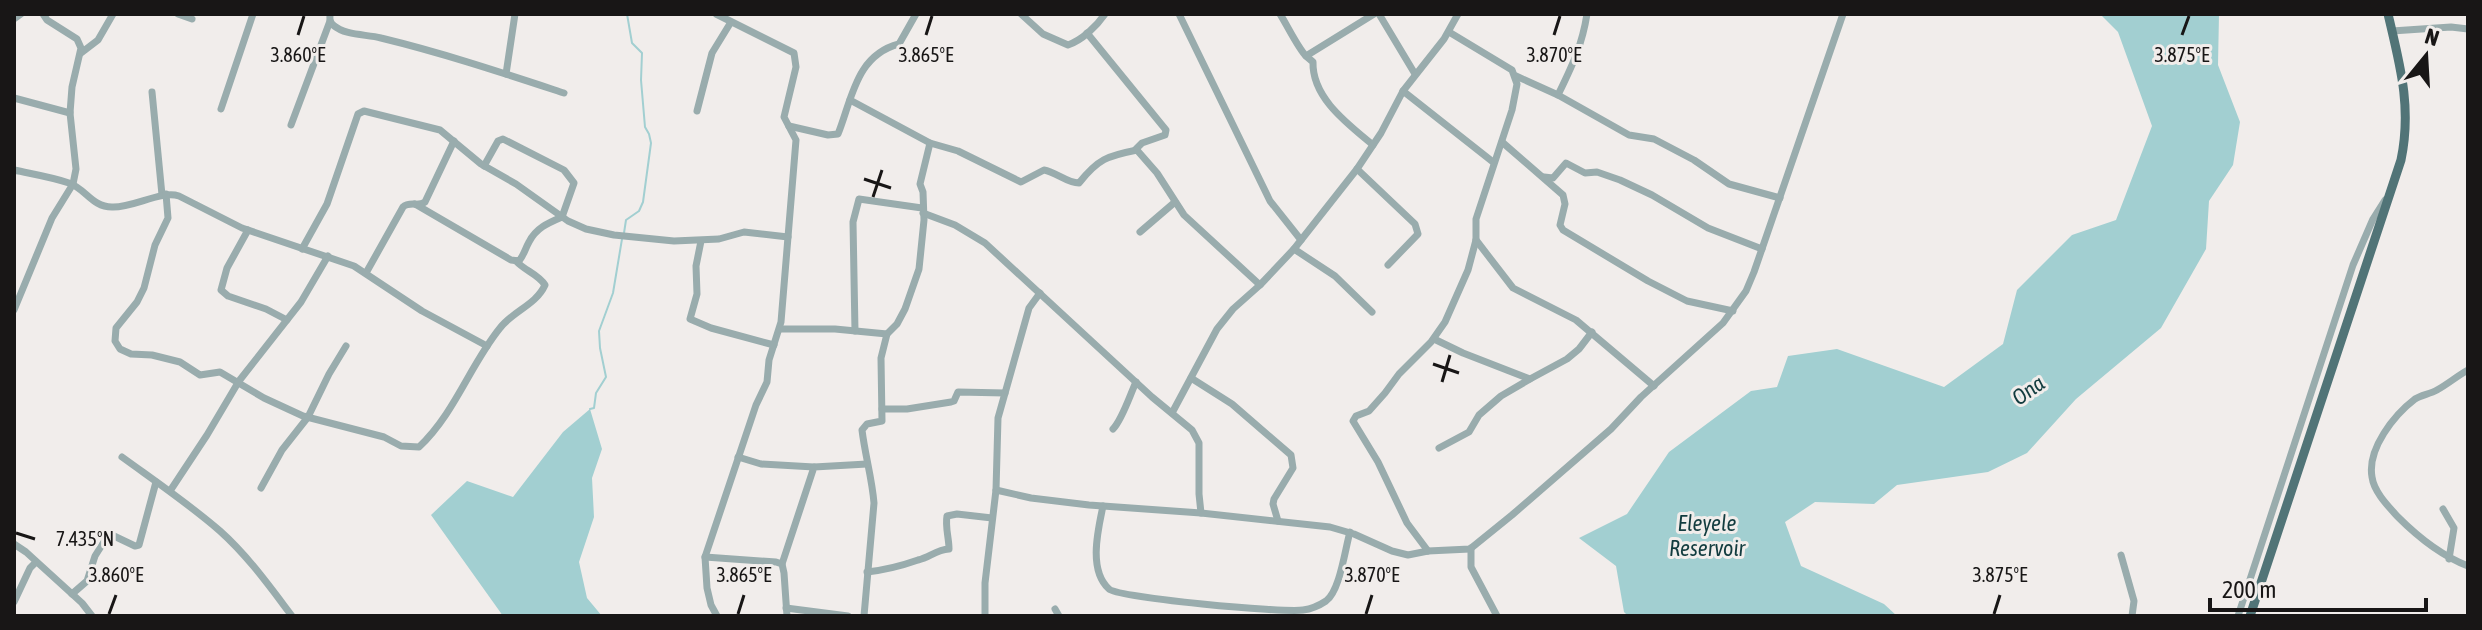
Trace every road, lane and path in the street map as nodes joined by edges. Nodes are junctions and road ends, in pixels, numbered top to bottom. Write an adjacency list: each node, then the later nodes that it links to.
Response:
1 (21, 14): 19 (street)
2 (43, 14): 26 (street)
3 (113, 14): 26 (street)
4 (178, 14): 20 (street)
5 (253, 14): 37 (street)
6 (515, 14): 28 (street)
7 (716, 14): 21 (street)
8 (1021, 14): 25 (street)
9 (1105, 14): 25 (street)
10 (1179, 14): 63 (street)
11 (1280, 14): 27 (street)
12 (1376, 14): 27 (street); 29 (street)
13 (1458, 14): 24 (street)
14 (1587, 14): 34 (street)
15 (1843, 14): 55 (street)
16 (2388, 14): 23 (main road)
17 (914, 15): 36 (street)
18 (330, 16): 28 (street); 40 (street)
19 (14, 19)
20 (192, 19)
21 (731, 22): 38 (street); 41 (street)
22 (2468, 29): 23 (street)
23 (2392, 31): 53 (main road)
24 (1449, 32): 29 (street); 30 (street)
25 (1087, 33): 46 (street)
26 (81, 53): 39 (street)
27 (1306, 56): 45 (street)
28 (506, 74): 33 (street)
29 (1415, 74): 31 (street)
30 (1516, 76): 34 (street); 43 (street)
31 (1403, 91): 45 (street); 47 (street)
32 (152, 92): 54 (street)
33 (564, 93)
34 (1558, 95): 55 (street)
35 (14, 98): 39 (street)
36 (850, 100): 41 (street); 44 (street)
37 (221, 109)
38 (697, 111)
39 (70, 113): 52 (street)
40 (291, 125)
41 (789, 126): 62 (street)
42 (454, 141): 48 (street); 57 (street); 66 (street)
43 (1502, 142): 47 (street); 51 (street)
44 (930, 143): 46 (street); 58 (street)
45 (1373, 145): 49 (street)
46 (1137, 150): 56 (street)
47 (1493, 162): 64 (street)
48 (484, 166): 59 (street); 59 (street)
49 (1357, 169): 63 (street); 71 (street)
50 (14, 170): 52 (street)
51 (1542, 176): 68 (street); 76 (street)
52 (73, 184): 54 (street); 75 (street)
53 (2391, 192): 136 (street); 137 (main road)
54 (164, 195): 60 (street); 90 (street)
55 (1780, 198): 68 (street)
56 (1175, 202): 61 (street); 73 (street)
57 (415, 204): 70 (street); 72 (street)
58 (922, 211): 74 (street); 80 (street); 82 (street)
59 (562, 217): 65 (street); 70 (street)
60 (248, 230): 66 (street); 78 (street)
61 (1140, 232)
62 (788, 237): 65 (street); 79 (street)
63 (1301, 240): 67 (street)
64 (1476, 240): 81 (street); 83 (street)
65 (701, 241): 84 (street)
66 (302, 249): 69 (street)
67 (1294, 249): 73 (street); 77 (street)
68 (1762, 249): 76 (street)
69 (328, 256): 72 (street); 78 (street)
70 (516, 261): 86 (street)
71 (1388, 265)
72 (366, 273): 86 (street)
73 (1260, 285): 88 (street)
74 (1040, 293): 91 (street); 93 (street)
75 (14, 306)
76 (1733, 311): 92 (street)
77 (1372, 312)
78 (287, 320): 90 (street)
79 (780, 329): 80 (street); 84 (street)
80 (855, 331): 82 (street)
81 (1592, 332): 89 (street); 92 (street)
82 (887, 334): 94 (street)
83 (1434, 339): 89 (street); 115 (street)
84 (774, 345): 100 (street)
85 (346, 346): 96 (street)
86 (487, 346): 96 (street)
87 (2468, 370): 118 (street)
88 (1191, 378): 95 (street); 111 (street)
89 (1530, 379): 98 (street)
90 (239, 381): 96 (street); 106 (street)
91 (1136, 382): 95 (street); 97 (street)
92 (1654, 386): 114 (street)
93 (1005, 393): 94 (street); 105 (street)
94 (882, 409): 101 (street)
95 (1172, 413): 109 (street)
96 (308, 417): 104 (street)
97 (1113, 429)
98 (1439, 448)
99 (122, 457): 103 (street)
100 (738, 457): 102 (street); 117 (street)
101 (867, 464): 102 (street); 122 (street)
102 (814, 467): 120 (street)
103 (156, 482): 106 (street); 123 (street)
104 (261, 488)
105 (996, 490): 107 (street); 110 (street)
106 (170, 491): 128 (street)
107 (1103, 506): 109 (street); 125 (street)
108 (2443, 509): 118 (street)
109 (1201, 513): 111 (street)
110 (992, 518): 122 (street); 132 (street)
111 (1278, 521): 112 (street)
112 (1350, 532): 115 (street); 125 (street)
113 (14, 544): 119 (street)
114 (1471, 548): 115 (street); 134 (street)
115 (1428, 551)
116 (2121, 555): 135 (street)
117 (705, 557): 120 (street); 129 (street)
118 (2449, 559): 121 (street)
119 (36, 562): 123 (street); 124 (street)
120 (782, 564): 126 (street)
121 (2468, 566)
122 (867, 572): 131 (street)
123 (72, 594): 127 (street)
124 (14, 602)
125 (1238, 606): 133 (street)
126 (786, 612): 130 (street)
127 (92, 616)
128 (292, 616)
129 (717, 616)
130 (848, 616)
131 (864, 616)
132 (985, 616)
133 (1241, 616)
134 (1497, 616)
135 (2132, 616)
136 (2238, 616)
137 (2250, 616)

